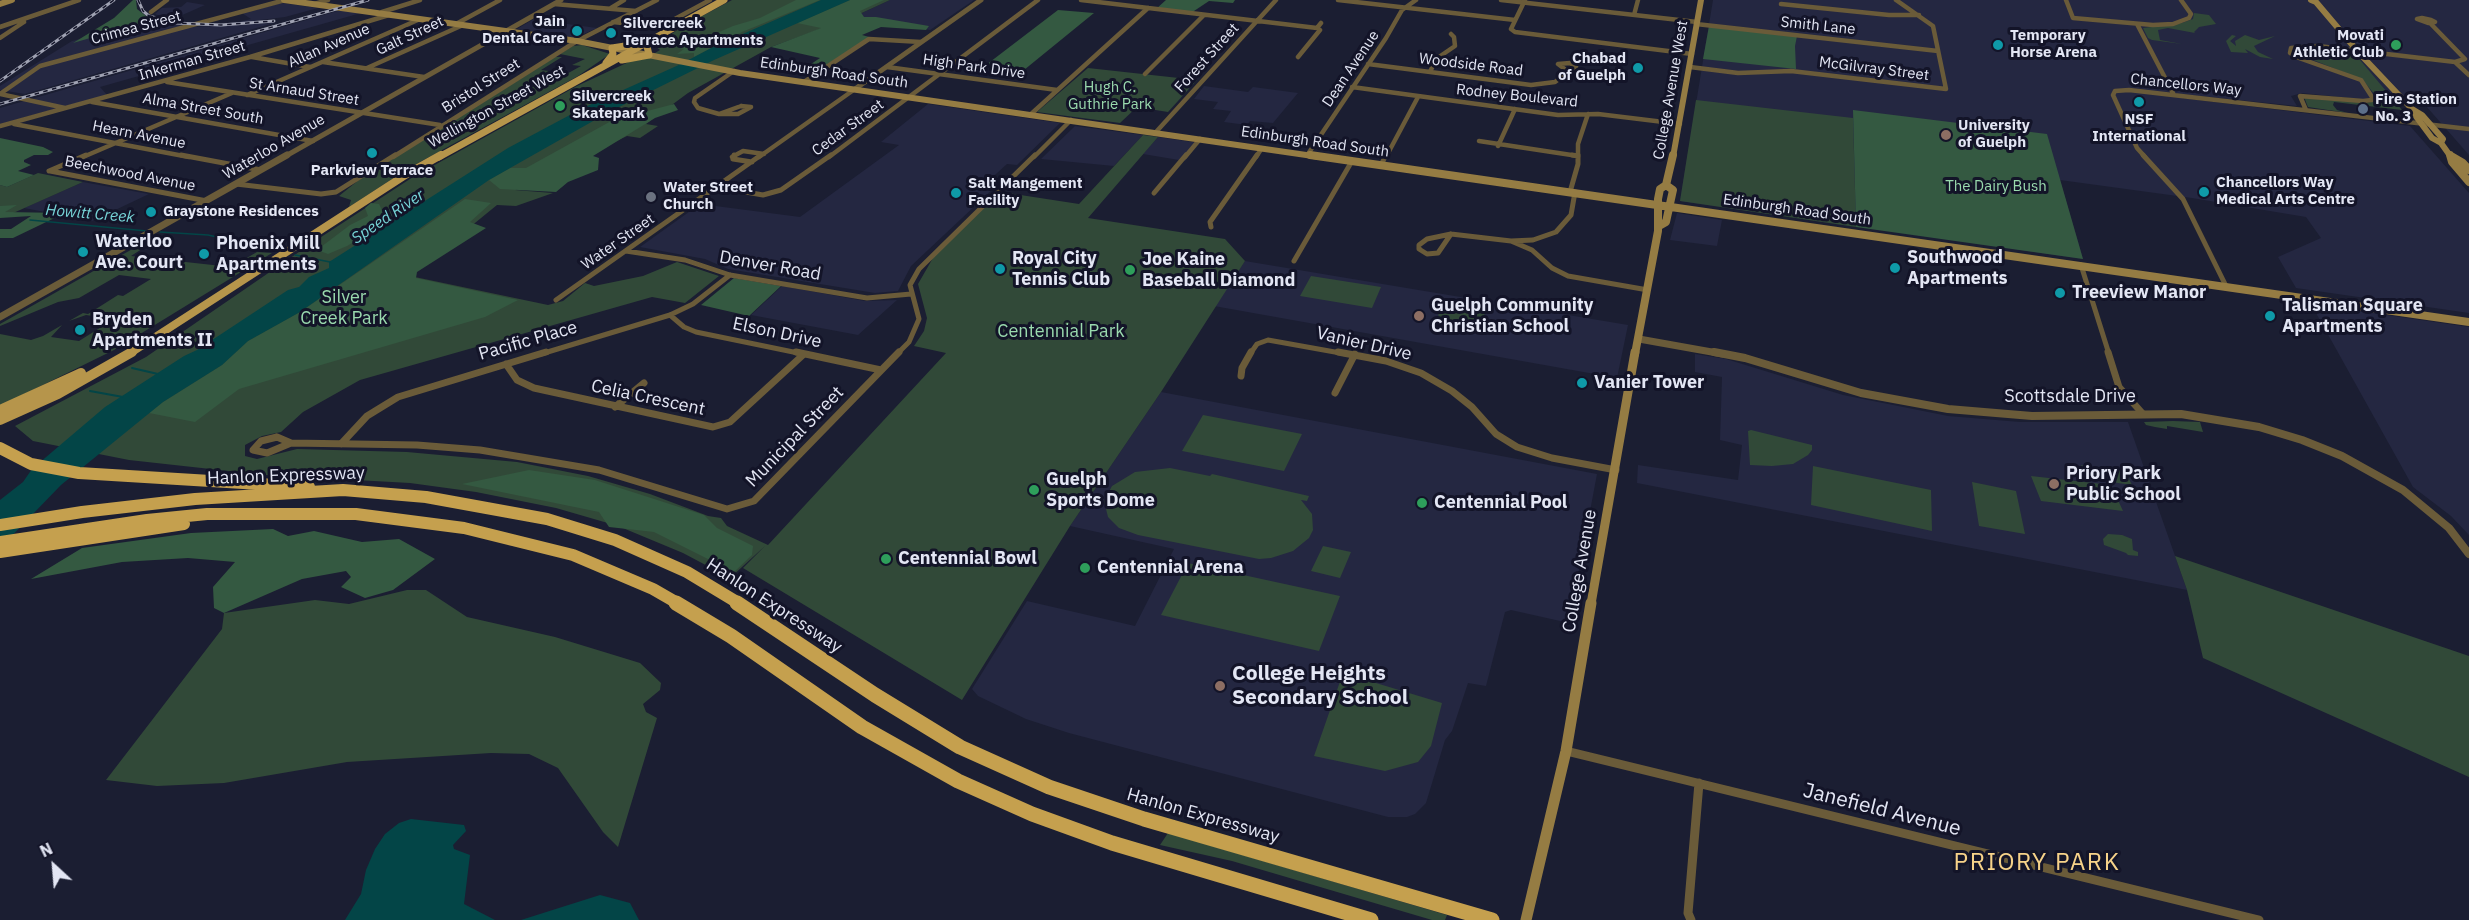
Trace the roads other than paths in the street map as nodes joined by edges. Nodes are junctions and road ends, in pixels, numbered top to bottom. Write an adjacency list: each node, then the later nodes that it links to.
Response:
1 (12, 0): 27 (main road)
2 (79, 0): 40 (street)
3 (167, 0): 34 (street)
4 (284, 0): 28 (main road, Edinburgh Road South); 88 (street, Crimea Street)
5 (328, 0): 28 (street)
6 (420, 0): 35 (street)
7 (500, 0): 48 (street, Galt Street)
8 (624, 0): 30 (street)
9 (657, 0): 33 (street, Bristol Street)
10 (710, 0): 44 (street)
11 (724, 0): 57 (main road, Wellington Street West)
12 (981, 0): 58 (street, Water Street)
13 (1038, 0): 78 (street, Cedar Street)
14 (1081, 0): 31 (street)
15 (1276, 0): 43 (street, Forest Street)
16 (1338, 0): 32 (street)
17 (1416, 0): 32 (street, Dean Avenue)
18 (1501, 0): 25 (street, Smith Lane)
19 (1638, 0): 38 (street)
20 (1701, 0): 46 (main road, College Avenue West)
21 (1896, 0): 39 (street, McGilvray Street)
22 (2066, 0): 49 (street)
23 (2181, 0): 49 (street)
24 (555, 1): 30 (street); 53 (street, Waterloo Avenue)
25 (1524, 1): 38 (street, Smith Lane); 42 (street)
26 (2315, 1): 62 (main road)
27 (0, 4)
28 (314, 4): 35 (main road, Edinburgh Road South)
29 (1781, 4): 39 (street)
30 (611, 8): 33 (street)
31 (1148, 8): 37 (street); 86 (street)
32 (1405, 8): 42 (street); 69 (street, Dean Avenue)
33 (636, 10): 44 (street, Bristol Street)
34 (151, 12)
35 (380, 13): 36 (main road, Edinburgh Road South)
36 (389, 15): 41 (main road, Edinburgh Road South); 65 (street, Inkerman Street)
37 (1204, 15): 43 (street); 79 (street)
38 (1634, 15): 46 (street, Smith Lane)
39 (1919, 15): 61 (street, McGilvray Street)
40 (34, 16): 50 (street); 52 (street)
41 (420, 19): 48 (main road, Edinburgh Road South); 67 (street, Allan Avenue)
42 (1515, 20): 63 (street)
43 (1257, 21): 51 (street); 109 (street, Forest Street)
44 (613, 22): 56 (street, Bristol Street)
45 (1321, 23): 51 (street)
46 (1697, 23): 61 (street, Smith Lane); 63 (main road, College Avenue West)
47 (2430, 23): 68 (street)
48 (459, 24): 53 (main road, Edinburgh Road South); 74 (street, Galt Street)
49 (2137, 24): 90 (street)
50 (0, 28): 52 (street)
51 (1317, 28): 66 (street)
52 (13, 30): 55 (street)
53 (507, 31): 56 (main road, Edinburgh Road South); 81 (street, Waterloo Avenue)
54 (1450, 34): 77 (street)
55 (0, 38)
56 (577, 41): 59 (main road, Edinburgh Road South); 106 (street, Bristol Street)
57 (646, 42): 59 (main road); 60 (main road, Wellington Street West); 64 (main road)
58 (921, 42): 72 (street, Water Street); 83 (street)
59 (612, 48): 60 (main road, Edinburgh Road South); 70 (main road)
60 (630, 51): 64 (main road, Edinburgh Road South); 70 (main road, Wellington Street West)
61 (1938, 51): 73 (street, McGilvray Street)
62 (2357, 51): 68 (street); 96 (street); 105 (main road)
63 (1692, 54): 73 (main road, College Avenue West)
64 (650, 55): 70 (main road); 76 (main road, Edinburgh Road South)
65 (250, 57): 71 (street); 82 (street, Inkerman Street)
66 (1298, 57)
67 (323, 62): 71 (street, Allan Avenue); 74 (street)
68 (2455, 62): 80 (street)
69 (1368, 64): 77 (street, Woodside Road); 84 (street, Dean Avenue)
70 (604, 65): 138 (main road, Wellington Street West)
71 (311, 67): 89 (street, Allan Avenue)
72 (887, 67): 78 (street, High Park Drive); 85 (street, Water Street)
73 (1690, 67): 104 (main road, College Avenue West)
74 (367, 69): 81 (street)
75 (1566, 70): 77 (street, Woodside Road)
76 (734, 71): 83 (main road, Edinburgh Road South); 98 (street)
77 (1430, 72)
78 (940, 74): 86 (street, High Park Drive); 92 (street, Cedar Street)
79 (1145, 74)
80 (2469, 75)
81 (424, 77): 97 (street, Waterloo Avenue)
82 (164, 81): 87 (street, St Arnaud Street); 93 (street, Inkerman Street)
83 (804, 82): 85 (main road, Edinburgh Road South)
84 (1352, 87): 91 (street, Rodney Boulevard); 117 (street, Dean Avenue)
85 (855, 89): 92 (main road, Edinburgh Road South); 116 (street, Water Street)
86 (1057, 90): 99 (street)
87 (232, 93): 89 (street, St Arnaud Street); 101 (street)
88 (0, 94): 94 (street)
89 (247, 95): 97 (street, St Arnaud Street)
90 (2174, 95): 96 (street, Chancellors Way); 143 (street, Chancellors Way)
91 (1419, 96): 95 (street, Rodney Boulevard); 122 (street)
92 (910, 97): 99 (main road, Edinburgh Road South); 128 (street, Cedar Street)
93 (90, 102): 94 (street, Inkerman Street); 101 (street, Alma Street South)
94 (65, 108): 103 (street, Inkerman Street)
95 (1515, 109): 100 (street, Rodney Boulevard); 114 (street)
96 (2306, 110): 105 (street, Chancellors Way)
97 (360, 114): 106 (street, St Arnaud Street); 111 (street, Waterloo Avenue)
98 (719, 114): 98 (street)
99 (1030, 114): 102 (main road, Edinburgh Road South)
100 (1588, 114): 104 (street, Rodney Boulevard); 118 (street)
101 (175, 117): 111 (street, Alma Street South); 113 (street)
102 (1071, 120): 109 (main road, Edinburgh Road South); 146 (street)
103 (11, 123): 107 (street, Inkerman Street); 113 (street, Hearn Avenue)
104 (1680, 124): 127 (main road, College Avenue West)
105 (2426, 124): 108 (street, Chancellors Way); 119 (main road)
106 (440, 125): 126 (street, Bristol Street)
107 (0, 126)
108 (2469, 129)
109 (1156, 132): 110 (main road, Edinburgh Road South)
110 (1200, 139): 115 (main road, Edinburgh Road South); 130 (street)
111 (313, 141): 123 (street, Waterloo Avenue)
112 (1479, 141): 114 (street)
113 (116, 142): 123 (street, Hearn Avenue); 131 (street, Beechwood Avenue)
114 (1498, 146): 118 (street)
115 (1262, 148): 117 (main road, Edinburgh Road South); 135 (street)
116 (764, 154): 121 (street, Water Street); 121 (street)
117 (1308, 154): 120 (main road, Edinburgh Road South)
118 (1578, 156): 129 (street)
119 (2451, 156): 124 (main road); 125 (main road)
120 (1352, 161): 122 (main road, Edinburgh Road South); 140 (street)
121 (752, 162): 128 (street, Water Street)
122 (1380, 165): 129 (main road, Edinburgh Road South)
123 (261, 170): 126 (street, Waterloo Avenue)
124 (2469, 170)
125 (2469, 182)
126 (236, 184): 131 (street, Waterloo Avenue)
127 (1666, 185): 132 (main road, College Avenue West); 133 (main road, College Avenue West)
128 (717, 187): 139 (street, Water Street)
129 (1573, 192): 132 (main road, Edinburgh Road South); 137 (street)
130 (1154, 193)
131 (207, 201): 148 (street, Waterloo Avenue)
132 (1657, 204): 133 (main road, Edinburgh Road South); 134 (main road)
133 (1670, 206): 134 (main road); 141 (main road, Edinburgh Road South)
134 (1659, 226): 144 (main road, College Avenue)
135 (1211, 227)
136 (1451, 234): 136 (street); 137 (street)
137 (1511, 240): 144 (street)
138 (290, 249): 161 (main road, Wellington Street West); 163 (main road, Wellington Street West)
139 (626, 250): 142 (street, Denver Road); 147 (street, Water Street)
140 (1294, 261)
141 (2081, 265): 143 (main road, Edinburgh Road South); 162 (street)
142 (730, 275): 146 (street, Denver Road); 149 (street, Pacific Place)
143 (2226, 286): 145 (main road, Edinburgh Road South)
144 (1648, 290): 152 (main road, College Avenue)
145 (2277, 293): 150 (main road, Edinburgh Road South); 151 (main road, Edinburgh Road South)
146 (911, 294): 156 (street, Municipal Street)
147 (556, 300)
148 (2, 314)
149 (670, 315): 153 (street, Elson Drive); 155 (street, Pacific Place)
150 (2469, 316)
151 (2469, 322)
152 (1639, 339): 162 (street, Scottsdale Drive); 167 (main road, College Avenue)
153 (804, 354): 156 (street, Elson Drive); 160 (street, Celia Crescent)
154 (1354, 354): 157 (street, Vanier Drive); 159 (street); 167 (street, Vanier Drive)
155 (506, 364): 160 (street, Celia Crescent); 165 (street, Pacific Place)
156 (881, 370): 165 (street, Municipal Street)
157 (1241, 376)
158 (644, 383): 160 (street)
159 (1335, 393)
160 (615, 407)
161 (0, 410)
162 (2143, 414): 173 (street, Scottsdale Drive)
163 (0, 420)
164 (291, 443): 164 (street, Municipal Street); 165 (street, Municipal Street)
165 (341, 444)
166 (0, 448): 168 (highway)
167 (1616, 470): 174 (main road, College Avenue)
168 (343, 490): 170 (highway, Hanlon Expressway); 177 (highway, Hanlon Expressway)
169 (254, 515): 171 (highway, Hanlon Expressway); 172 (highway); 176 (highway, Hanlon Expressway)
170 (0, 525)
171 (0, 542)
172 (0, 552)
173 (2469, 554)
174 (1566, 751): 175 (street, Janefield Avenue); 178 (main road, College Avenue)
175 (1699, 783): 179 (street); 180 (street, Janefield Avenue)
176 (1371, 920)
177 (1492, 920)
178 (1526, 920)
179 (1691, 920)
180 (2259, 920)

